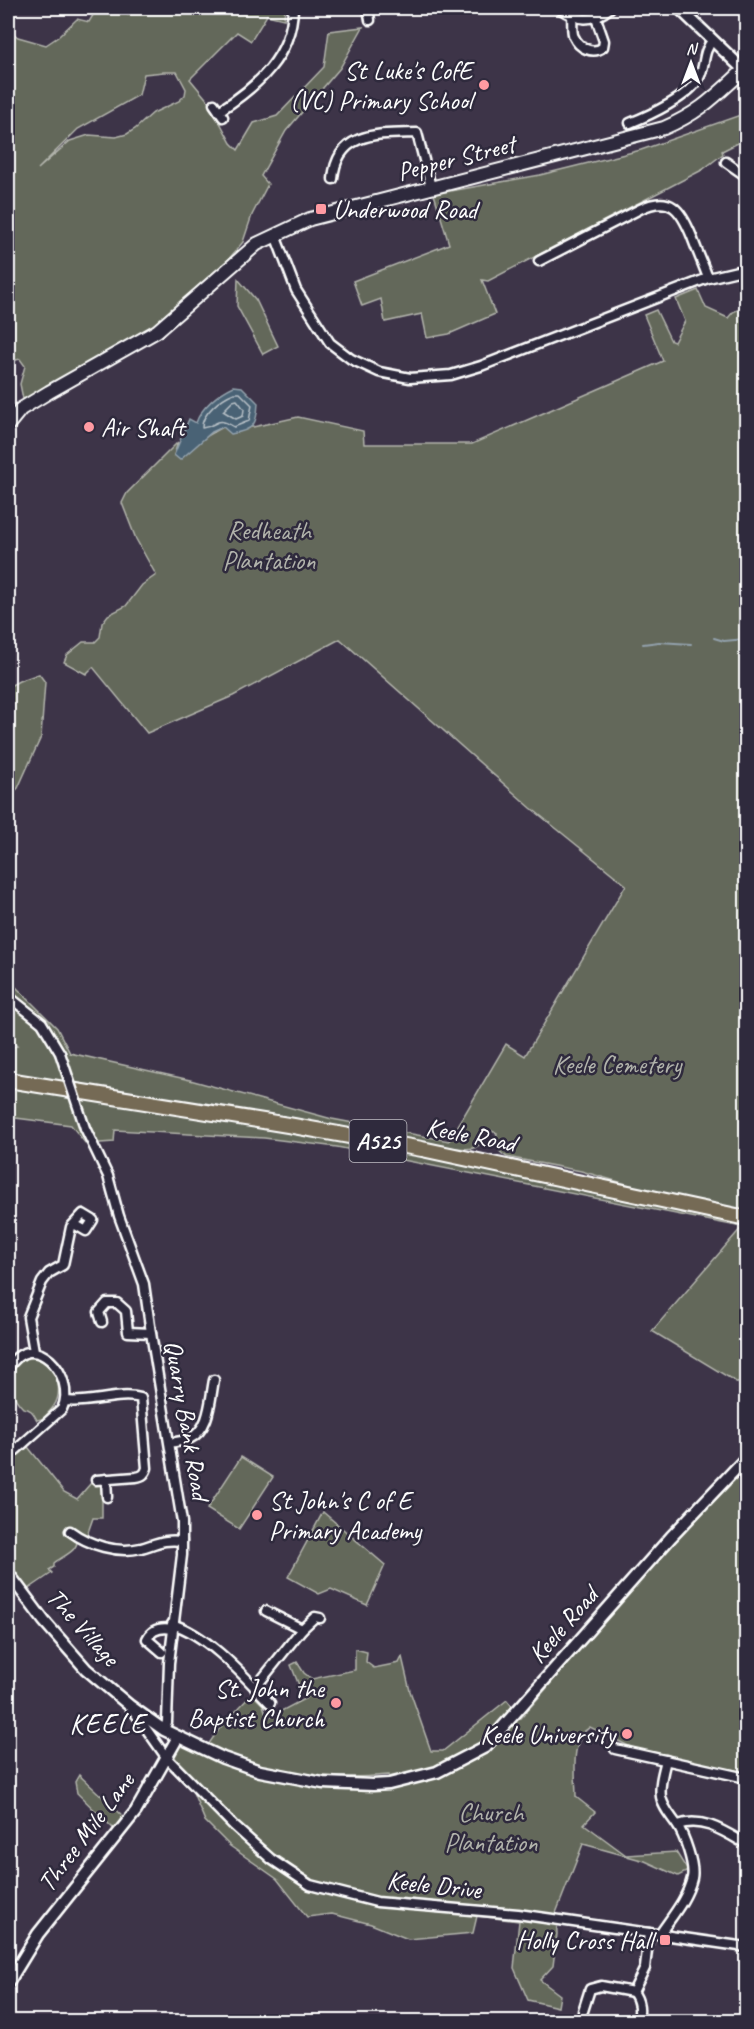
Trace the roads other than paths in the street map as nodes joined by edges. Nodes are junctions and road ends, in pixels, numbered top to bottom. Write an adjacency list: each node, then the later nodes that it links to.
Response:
1 (293, 8): 11 (street)
2 (368, 8): 8 (street)
3 (560, 8): 6 (street)
4 (610, 8): 7 (street)
5 (679, 8): 9 (street)
6 (572, 17): 7 (street); 7 (street)
7 (596, 18)
8 (370, 20)
9 (713, 40): 10 (street); 12 (street)
10 (746, 69): 16 (main road, Pepper Street)
11 (219, 111)
12 (630, 123)
13 (726, 162): 14 (street)
14 (747, 176)
15 (333, 179): 16 (street)
16 (431, 188): 17 (main road, Pepper Street)
17 (275, 235): 20 (street); 21 (main road, Pepper Street)
18 (546, 260): 20 (street)
19 (747, 269): 20 (street)
20 (708, 278)
21 (8, 425)
22 (8, 996): 27 (street, Quarry Bank Road, bridge)
23 (8, 1080): 24 (main road, Keele Road / A525)
24 (747, 1218)
25 (74, 1224): 28 (street)
26 (102, 1322): 27 (street)
27 (151, 1334): 32 (street, Quarry Bank Road)
28 (34, 1351): 29 (street); 31 (street)
29 (8, 1369)
30 (214, 1380): 32 (street)
31 (66, 1401): 33 (street); 35 (street)
32 (170, 1443): 39 (street, Quarry Bank Road)
33 (8, 1457)
34 (747, 1458): 55 (street, Keele Road)
35 (106, 1479): 36 (street); 37 (street)
36 (96, 1480)
37 (107, 1497)
38 (70, 1531): 39 (street)
39 (182, 1541): 43 (street, Quarry Bank Road)
40 (8, 1573): 48 (street, The Village)
41 (266, 1611): 44 (street)
42 (320, 1618): 44 (street)
43 (172, 1626): 45 (street); 46 (street); 49 (street, Quarry Bank Road)
44 (302, 1629): 46 (street)
45 (162, 1652)
46 (255, 1688): 47 (street)
47 (270, 1703)
48 (130, 1706): 49 (street, The Village); 52 (street, The Village)
49 (164, 1730): 50 (street, The Village)
50 (178, 1737): 52 (street, Three Mile Lane); 55 (street, The Village)
51 (615, 1749): 53 (street)
52 (166, 1757): 58 (street, Keele Drive); 61 (street, Three Mile Lane)
53 (666, 1760): 54 (street); 56 (street)
54 (747, 1779)
55 (389, 1784)
56 (678, 1826): 57 (street); 59 (street)
57 (747, 1844)
58 (649, 1933): 59 (street, Keele Drive); 62 (street)
59 (660, 1934): 60 (street, Keele Drive)
60 (747, 1947)
61 (8, 1983)
62 (633, 1992): 63 (street); 64 (street)
63 (583, 2011)
64 (638, 2022)

